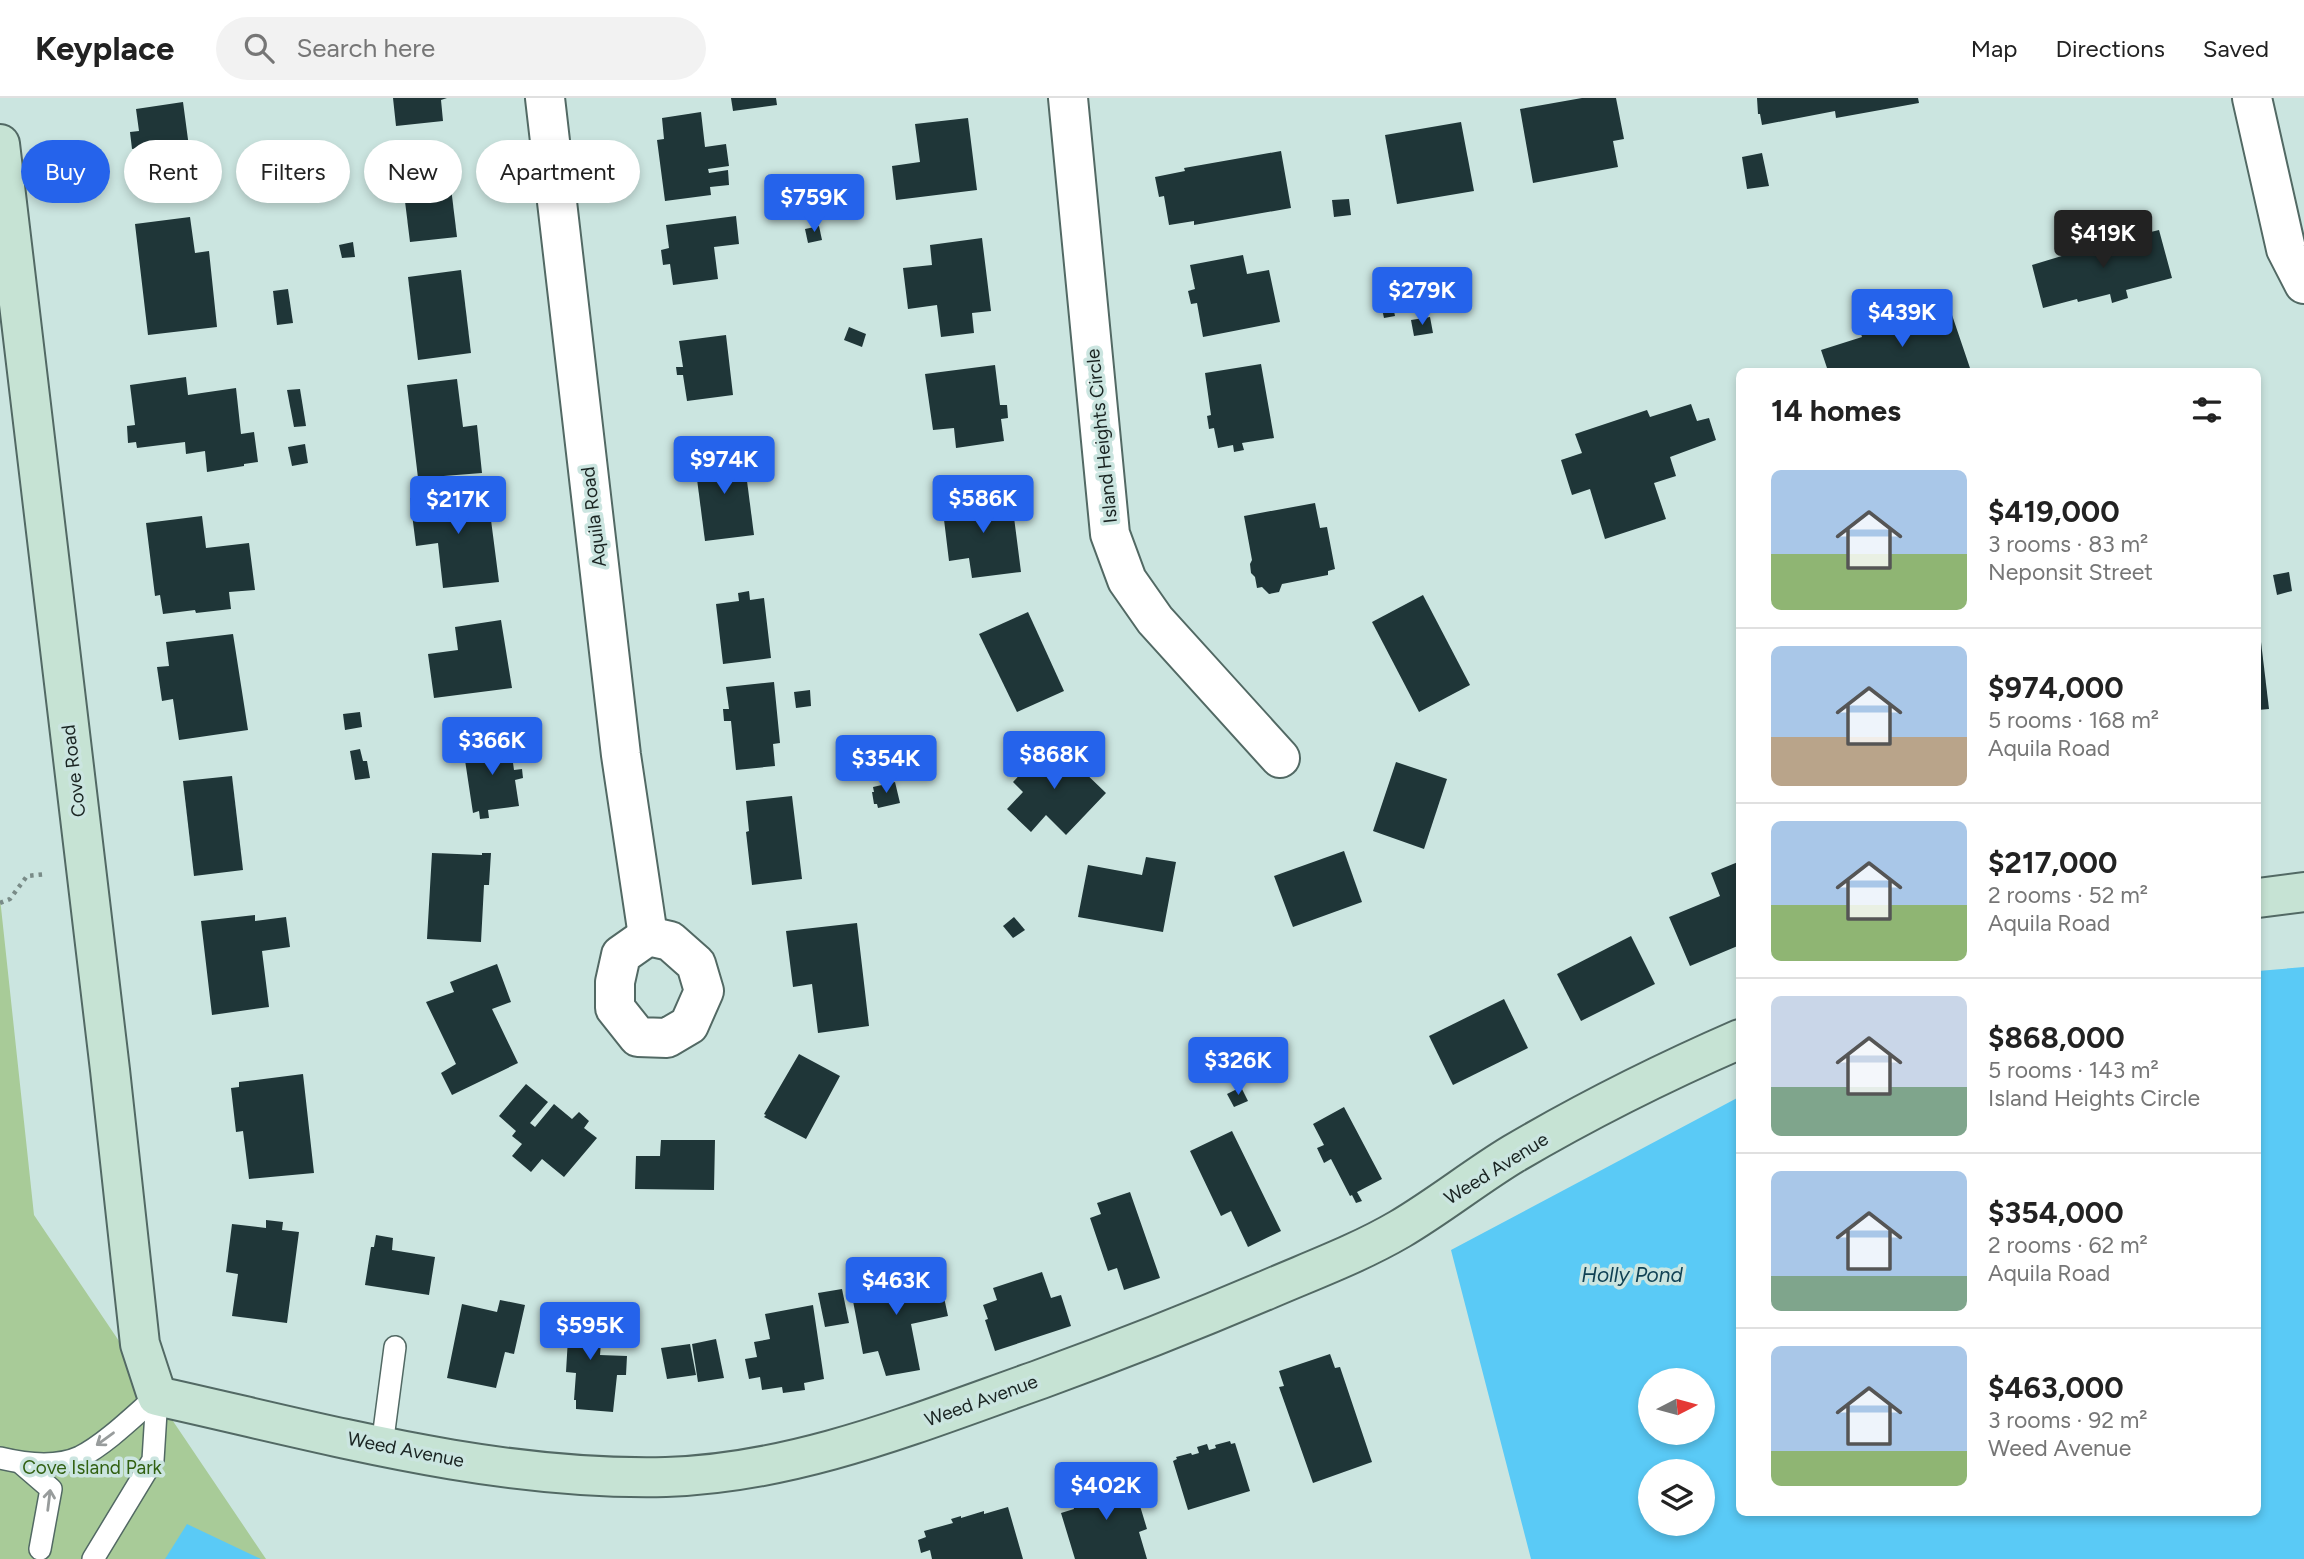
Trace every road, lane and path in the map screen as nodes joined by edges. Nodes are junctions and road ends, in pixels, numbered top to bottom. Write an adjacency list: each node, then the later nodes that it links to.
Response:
1 (545, 98): 11 (street, Aquila Road)
2 (1068, 98): 6 (street, Island Heights Circle)
3 (2252, 98): 5 (street)
4 (0, 144): 7 (street, Cove Road)
5 (2304, 284)
6 (1280, 758)
7 (86, 869): 10 (path); 14 (street, Cove Road)
8 (2304, 892): 9 (street)
9 (2261, 898)
10 (0, 903)
11 (648, 936)
12 (1736, 1041): 15 (street, Weed Avenue)
13 (395, 1347): 15 (lane)
14 (158, 1395): 15 (street, Weed Avenue); 17 (lane, one-way to 17); 19 (lane)
15 (382, 1447)
16 (0, 1458): 17 (lane)
17 (22, 1464): 18 (lane, one-way to 17)
18 (40, 1549)
19 (93, 1559)

